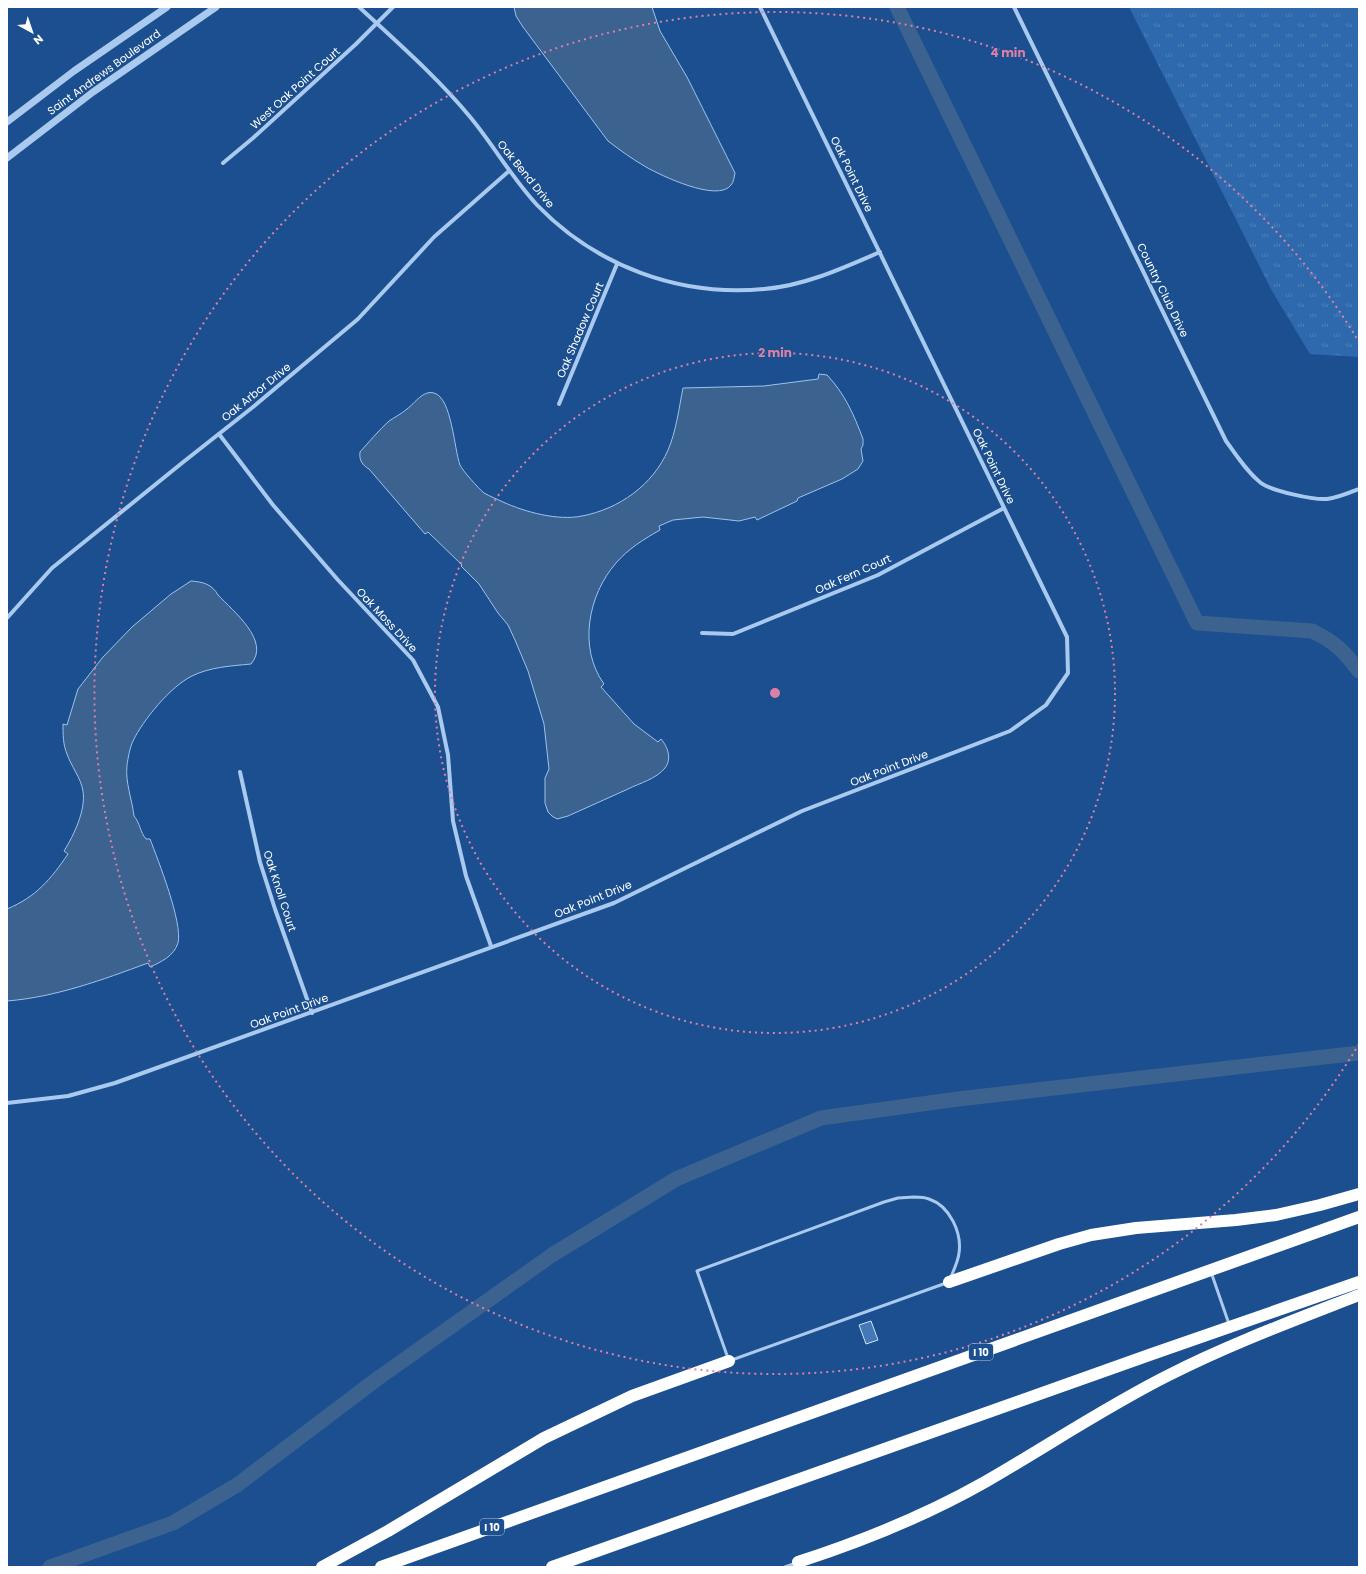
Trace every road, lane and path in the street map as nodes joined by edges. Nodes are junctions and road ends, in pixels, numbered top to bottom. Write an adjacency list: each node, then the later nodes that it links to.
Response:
1 (167, 7): 8 (street, Saint Andrews Boulevard)
2 (216, 7): 9 (street, Saint Andrews Boulevard)
3 (359, 7): 7 (street, Oak Bend Drive)
4 (393, 7): 7 (street)
5 (760, 7): 12 (street, Oak Point Drive)
6 (1014, 7): 16 (street, Country Club Drive)
7 (377, 24): 10 (street, West Oak Point Court); 11 (street, Oak Bend Drive)
8 (7, 122)
9 (7, 158)
10 (223, 163)
11 (509, 171): 13 (street, Oak Bend Drive); 15 (street, Oak Arbor Drive)
12 (880, 252): 13 (street, Oak Bend Drive); 17 (street, Oak Point Drive)
13 (617, 264): 14 (street, Oak Shadow Court)
14 (559, 404)
15 (219, 434): 18 (street, Oak Arbor Drive); 21 (street, Oak Moss Drive)
16 (1359, 489)
17 (1004, 508): 19 (street, Oak Fern Court); 21 (street, Oak Point Drive)
18 (7, 618)
19 (702, 633)
20 (240, 772): 22 (street, Oak Knoll Court)
21 (491, 946): 22 (street, Oak Point Drive)
22 (312, 1013): 23 (street, Oak Point Drive)
23 (7, 1103)
24 (1359, 1194): 27 (highway)
25 (1359, 1218): 26 (highway, I 10)
26 (1210, 1271): 30 (lane); 34 (highway, I 10)
27 (949, 1282): 31 (lane); 31 (lane)
28 (1359, 1282): 30 (highway)
29 (1359, 1295): 32 (highway)
30 (1230, 1327): 35 (highway)
31 (729, 1361): 33 (highway)
32 (799, 1565): 36 (lane)
33 (322, 1567)
34 (381, 1567)
35 (552, 1567)
36 (785, 1567)

